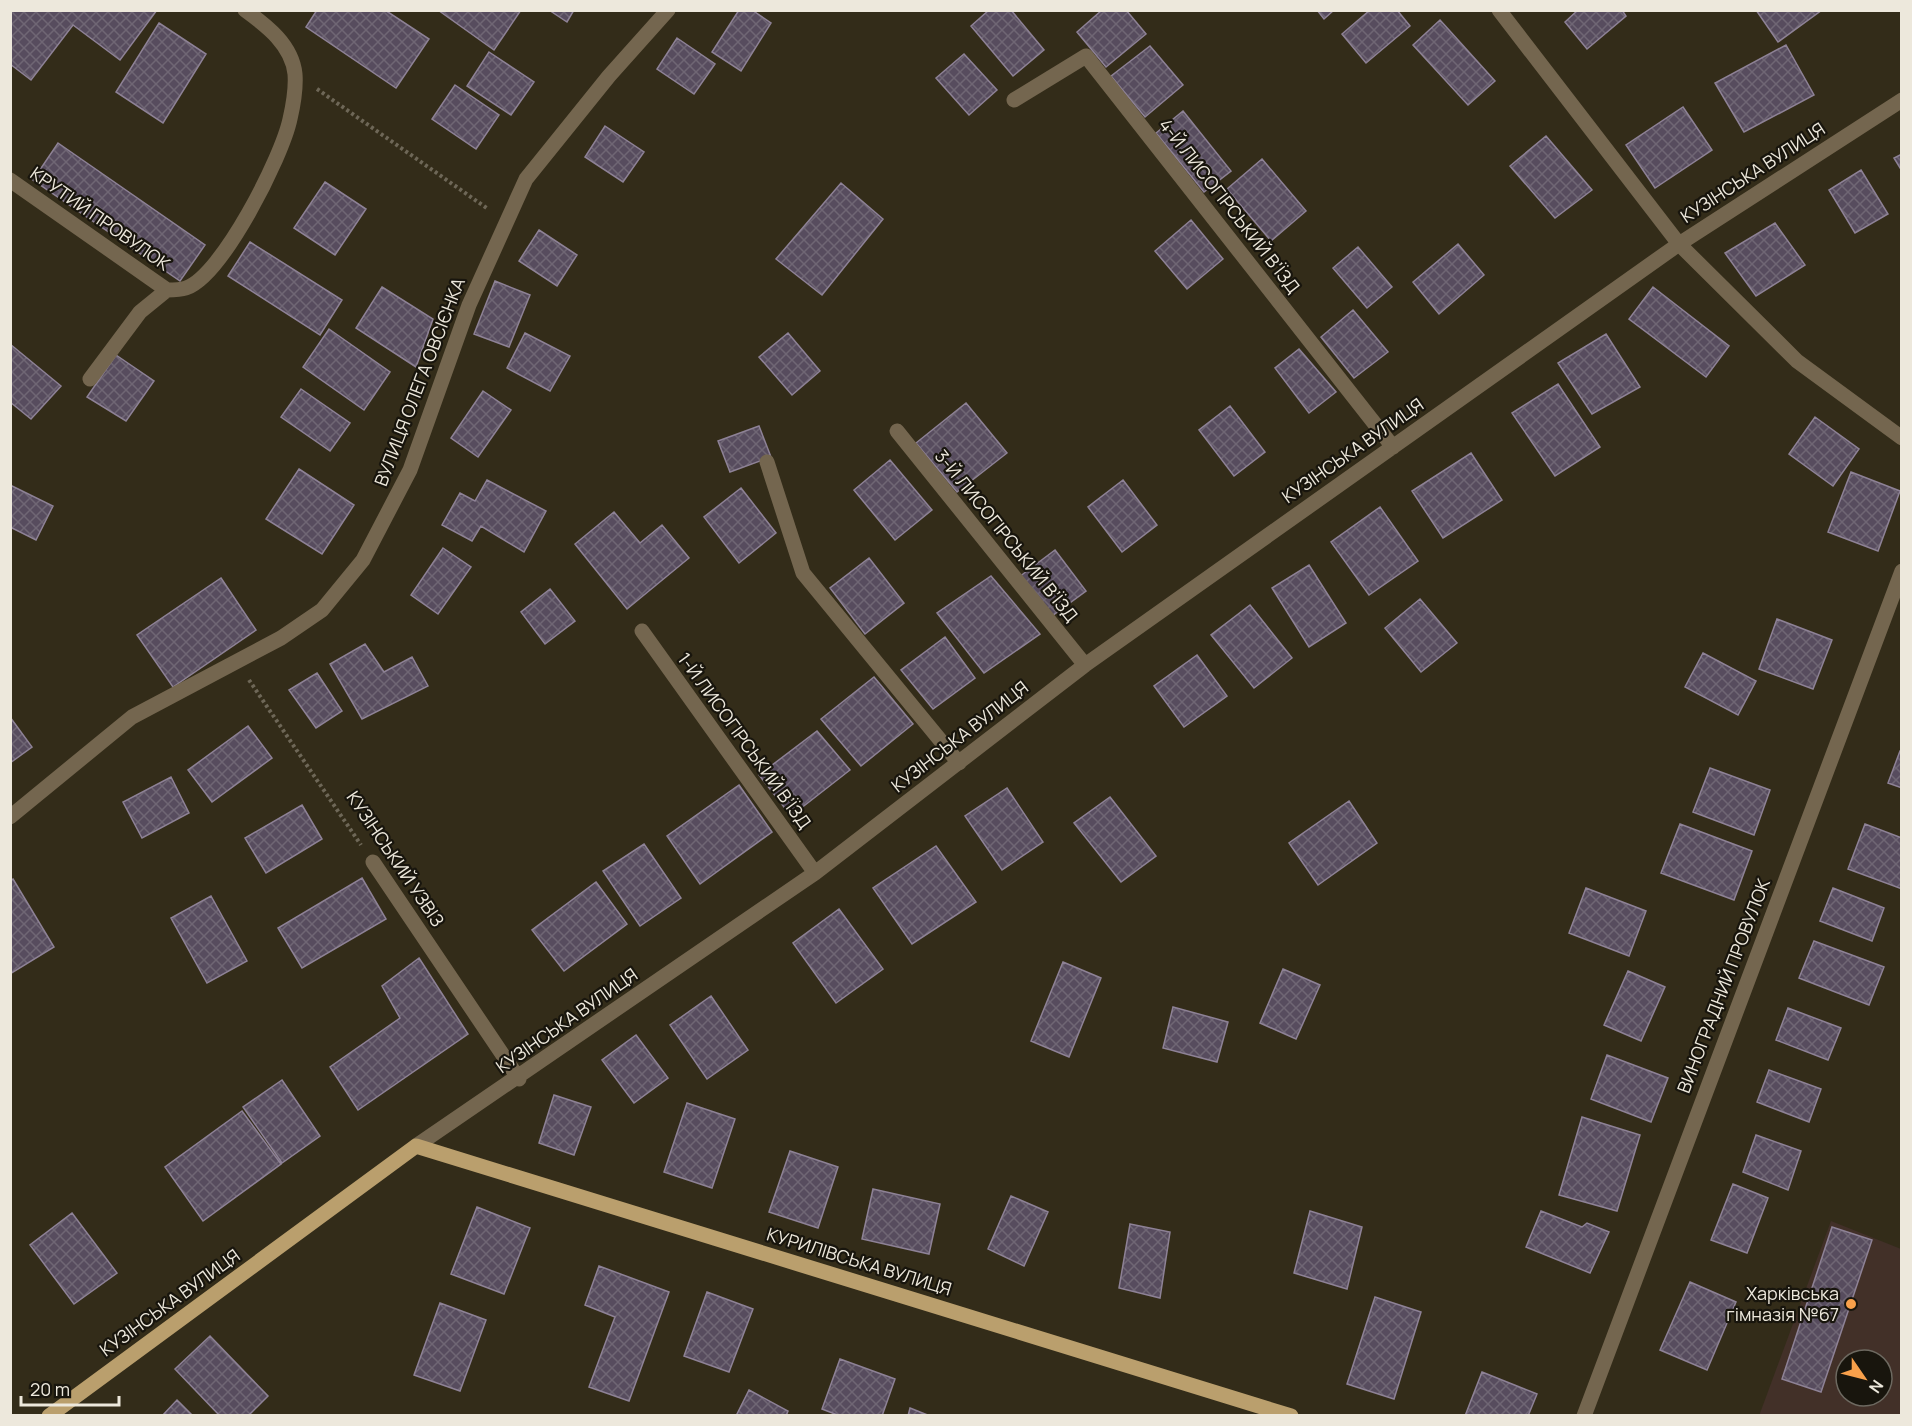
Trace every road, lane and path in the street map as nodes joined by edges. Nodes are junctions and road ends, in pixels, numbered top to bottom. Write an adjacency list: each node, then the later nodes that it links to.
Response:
1 (245, 10): 4 (street, КРУТИЙ ПРОВУЛОК)
2 (668, 10): 8 (street, ВУЛИЦЯ ОЛЕГА ОВСІЄНКА)
3 (1499, 10): 9 (street)
4 (295, 73): 8 (path); 10 (street, КРУТИЙ ПРОВУЛОК)
5 (1014, 100): 14 (street, 4-Й ЛИСОГІРСЬКИЙ В’ЇЗД)
6 (1902, 100): 9 (street, КУЗІНСЬКА ВУЛИЦЯ)
7 (10, 180): 10 (street, КРУТИЙ ПРОВУЛОК)
8 (506, 222): 18 (street, ВУЛИЦЯ ОЛЕГА ОВСІЄНКА)
9 (1679, 244): 13 (street); 14 (street, КУЗІНСЬКА ВУЛИЦЯ)
10 (167, 290): 11 (street, КРУТИЙ ПРОВУЛОК)
11 (90, 378)
12 (897, 431): 19 (street, 3-Й ЛИСОГІРСЬКИЙ В’ЇЗД)
13 (1902, 438)
14 (1393, 447): 19 (street, КУЗІНСЬКА ВУЛИЦЯ)
15 (767, 462): 20 (street)
16 (1902, 571): 28 (street, ВИНОГРАДНИЙ ПРОВУЛОК)
17 (642, 631): 23 (street, 1-Й ЛИСОГІРСЬКИЙ В’ЇЗД)
18 (236, 662): 21 (street, ВУЛИЦЯ ОЛЕГА ОВСІЄНКА); 22 (path, КУЗІНСЬКИЙ УЗВІЗ)
19 (1085, 665): 20 (street, КУЗІНСЬКА ВУЛИЦЯ)
20 (959, 763): 23 (street, КУЗІНСЬКА ВУЛИЦЯ)
21 (10, 817)
22 (373, 862): 24 (street, КУЗІНСЬКИЙ УЗВІЗ)
23 (815, 873): 24 (street, КУЗІНСЬКА ВУЛИЦЯ)
24 (519, 1079): 25 (street, КУЗІНСЬКА ВУЛИЦЯ)
25 (416, 1146): 26 (main road, КУЗІНСЬКА ВУЛИЦЯ); 27 (main road, КУРИЛІВСЬКА ВУЛИЦЯ)
26 (49, 1416)
27 (1291, 1416)
28 (1584, 1416)

